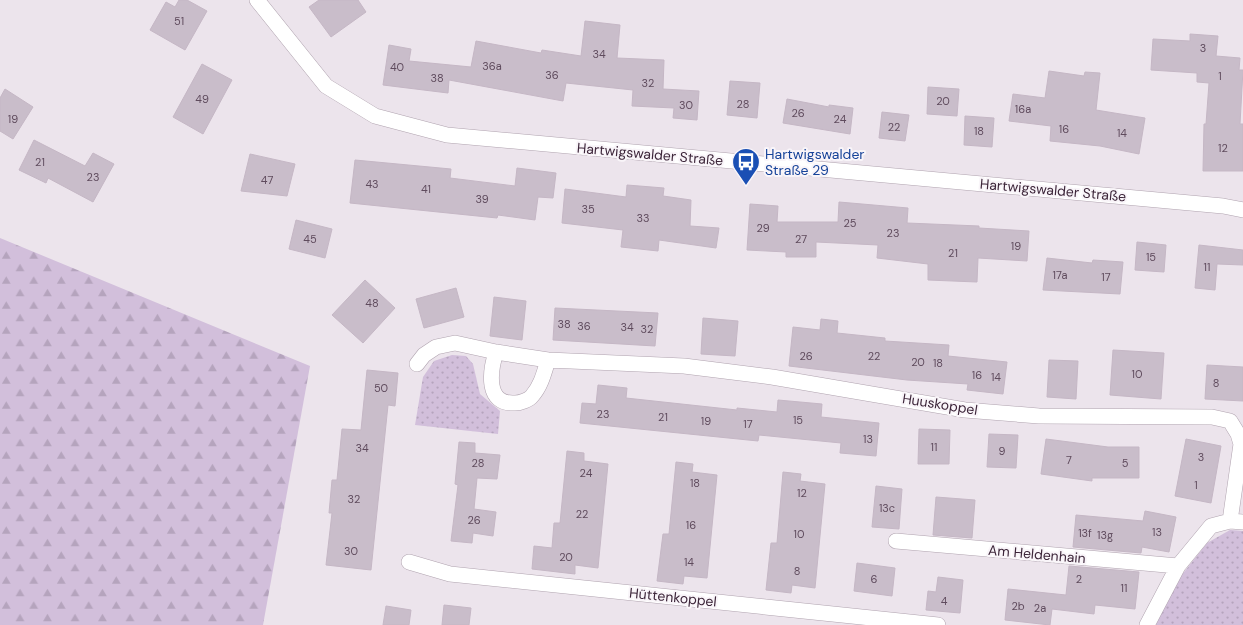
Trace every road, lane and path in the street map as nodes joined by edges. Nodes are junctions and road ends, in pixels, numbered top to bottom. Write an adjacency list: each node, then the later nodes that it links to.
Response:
1 (257, 0): 2 (street, Hartwigswalder Straße)
2 (1243, 210)
3 (496, 352): 4 (street, Huuskoppel); 4 (street); 5 (street, Huuskoppel)
4 (548, 360): 6 (street, Huuskoppel)
5 (417, 364)
6 (1236, 521): 9 (street)
7 (896, 541): 9 (street, Am Heldenhain)
8 (409, 562): 10 (street, Hüttenkoppel)
9 (1178, 566): 11 (street)
10 (938, 625)
11 (1147, 625)

